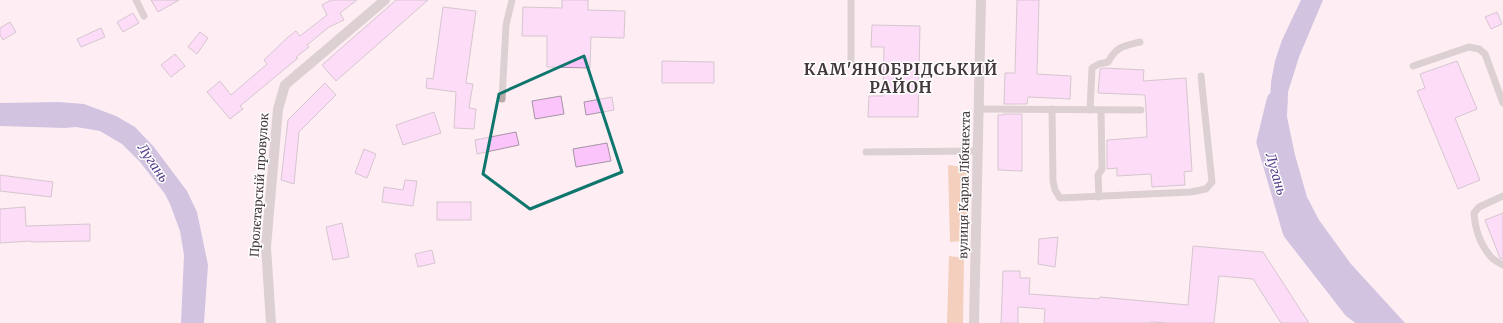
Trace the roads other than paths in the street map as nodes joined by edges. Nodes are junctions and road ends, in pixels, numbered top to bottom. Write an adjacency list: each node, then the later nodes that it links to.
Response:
1 (136, 0): 6 (lane)
2 (385, 0): 23 (street, Пролєтарскій провулок)
3 (512, 0): 11 (lane)
4 (851, 0): 8 (lane)
5 (981, 0): 13 (street, вулиця Карла Лібкнехта)
6 (144, 16)
7 (1140, 42): 15 (lane)
8 (852, 65)
9 (1413, 66): 12 (lane)
10 (1201, 76): 21 (lane)
11 (502, 99)
12 (1503, 103)
13 (979, 109): 14 (lane); 18 (street, вулиця Карла Лібкнехта)
14 (1052, 109): 15 (lane); 21 (lane)
15 (1090, 110): 16 (lane)
16 (1101, 110): 17 (lane); 21 (lane)
17 (1141, 110)
18 (978, 151): 19 (lane); 24 (street, вулиця Карла Лібкнехта)
19 (866, 152)
20 (1503, 196): 22 (lane)
21 (1099, 197)
22 (1503, 265)
23 (272, 323)
24 (974, 323)

